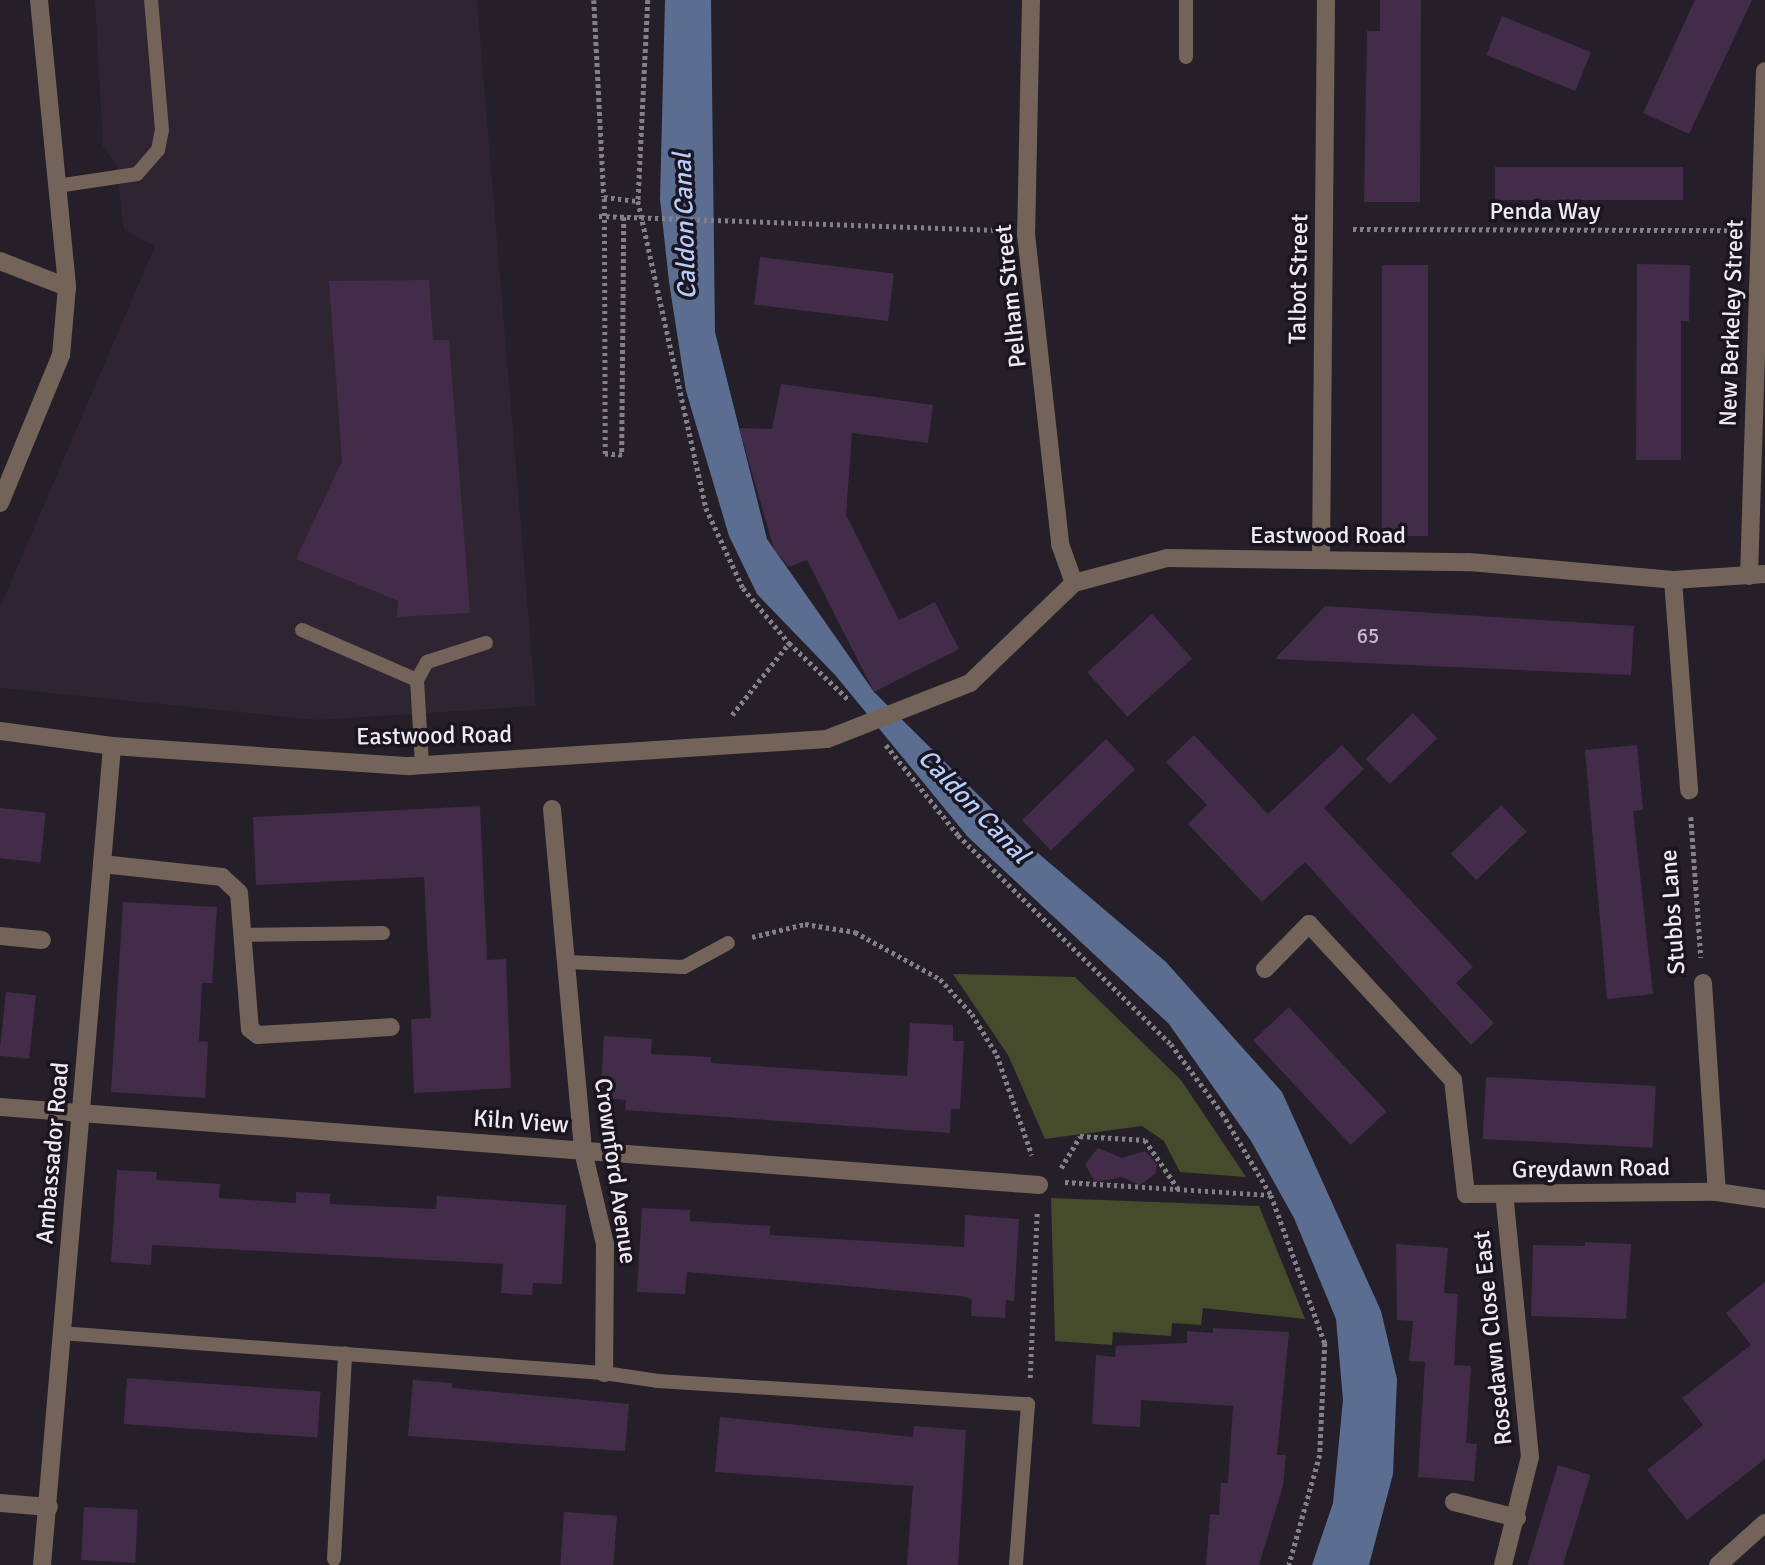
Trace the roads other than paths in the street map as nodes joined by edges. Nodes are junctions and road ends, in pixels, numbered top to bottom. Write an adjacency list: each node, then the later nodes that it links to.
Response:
1 (39, 0): 8 (street)
2 (151, 0): 8 (lane)
3 (1031, 0): 15 (street, Pelham Street)
4 (1186, 0): 6 (lane)
5 (1326, 0): 12 (street, Talbot Street)
6 (1186, 57)
7 (1765, 71): 13 (street, New Berkeley Street)
8 (57, 186): 10 (street)
9 (0, 261): 10 (street)
10 (67, 287): 11 (street)
11 (0, 503)
12 (1321, 559): 14 (street, Eastwood Road); 15 (street, Eastwood Road)
13 (1757, 575): 14 (street, Eastwood Road)
14 (1673, 580): 22 (street)
15 (1074, 583): 21 (street, Eastwood Road)
16 (302, 630): 18 (lane)
17 (486, 643): 18 (lane)
18 (417, 680): 21 (lane)
19 (0, 731): 20 (street, Eastwood Road)
20 (112, 747): 21 (street, Eastwood Road); 24 (street, Ambassador Road)
21 (422, 765)
22 (1689, 790)
23 (552, 809): 30 (street, Crownford Avenue)
24 (102, 864): 26 (street); 35 (street, Ambassador Road)
25 (383, 933): 26 (lane)
26 (245, 935): 33 (street)
27 (0, 936): 28 (street)
28 (42, 940)
29 (727, 943): 30 (lane)
30 (567, 962): 36 (street, Crownford Avenue)
31 (1265, 969): 39 (street, Greydawn Road)
32 (1703, 983): 38 (street, Stubbs Lane)
33 (391, 1027)
34 (0, 1107): 35 (street, Kiln View)
35 (82, 1113): 36 (street, Kiln View); 41 (street, Ambassador Road)
36 (583, 1151): 37 (street, Kiln View); 43 (street, Crownford Avenue)
37 (1039, 1185)
38 (1717, 1192): 39 (street, Greydawn Road); 40 (street)
39 (1504, 1194): 47 (street, Rosedawn Close East)
40 (1765, 1199)
41 (60, 1332): 42 (lane); 46 (street, Ambassador Road)
42 (345, 1353): 43 (lane); 49 (lane)
43 (604, 1373): 51 (lane)
44 (0, 1503): 46 (street)
45 (1454, 1503): 47 (street)
46 (49, 1507): 50 (street, Ambassador Road)
47 (1517, 1518): 52 (street, Rosedawn Close East)
48 (1765, 1523): 53 (street)
49 (334, 1559)
50 (42, 1565)
51 (1016, 1565)
52 (1503, 1565)
53 (1718, 1565)

